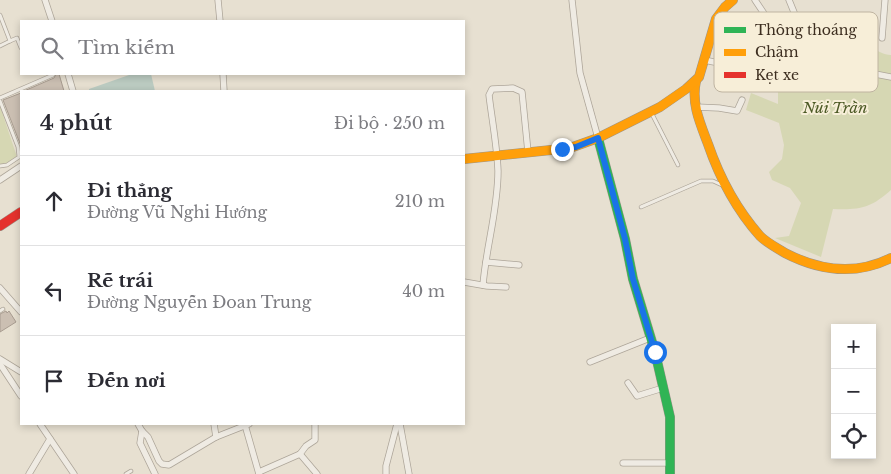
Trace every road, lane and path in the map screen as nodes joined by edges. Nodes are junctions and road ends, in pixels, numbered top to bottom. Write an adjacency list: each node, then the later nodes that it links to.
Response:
1 (45, 0): 12 (street)
2 (218, 0): 13 (street)
3 (572, 0): 33 (street)
4 (733, 0): 8 (street)
5 (755, 0): 9 (street)
6 (789, 0): 10 (street)
7 (885, 0): 15 (street)
8 (722, 12)
9 (763, 12)
10 (794, 12)
11 (0, 15): 16 (lane)
12 (52, 20)
13 (220, 20)
14 (714, 26): 19 (street)
15 (882, 38)
16 (10, 41): 17 (lane); 18 (lane)
17 (0, 46)
18 (20, 46)
19 (704, 60): 20 (street); 26 (street)
20 (714, 62)
21 (878, 74): 25 (street)
22 (53, 75): 29 (lane)
23 (68, 75): 27 (street)
24 (223, 75): 28 (street)
25 (891, 77)
26 (696, 81): 31 (street); 32 (street)
27 (73, 90)
28 (224, 90)
29 (0, 99): 38 (lane)
30 (742, 100): 31 (street)
31 (696, 107): 41 (street)
32 (651, 111): 33 (street); 37 (lane)
33 (598, 138): 34 (street); 53 (street)
34 (528, 152): 35 (street); 35 (street)
35 (496, 156): 36 (street); 46 (street)
36 (465, 159)
37 (678, 165)
38 (0, 166)
39 (20, 167): 40 (street)
40 (0, 180)
41 (727, 187): 42 (lane); 45 (street)
42 (641, 207)
43 (20, 213): 44 (street)
44 (0, 226)
45 (891, 258)
46 (486, 262): 47 (street); 49 (street)
47 (519, 265)
48 (465, 282): 49 (street)
49 (483, 285): 50 (street)
50 (506, 287)
51 (0, 288): 52 (street)
52 (20, 311)
53 (650, 338): 55 (street); 59 (street)
54 (0, 359): 57 (street)
55 (590, 362)
56 (0, 366): 60 (street)
57 (20, 371)
58 (628, 383): 59 (street)
59 (663, 388): 74 (street)
60 (20, 395)
61 (41, 425): 71 (street)
62 (139, 425): 69 (street)
63 (214, 425): 70 (street)
64 (245, 425): 70 (street)
65 (247, 425): 76 (street)
66 (315, 425): 72 (street)
67 (399, 425): 82 (street)
68 (399, 425): 83 (street)
69 (142, 431): 70 (street); 80 (street)
70 (216, 437)
71 (50, 439): 77 (street); 78 (street)
72 (300, 454): 76 (street); 81 (street)
73 (623, 463): 74 (street)
74 (670, 463): 84 (street)
75 (131, 471): 79 (lane)
76 (259, 473)
77 (29, 474)
78 (74, 474)
79 (126, 474)
80 (155, 474)
81 (317, 474)
82 (386, 474)
83 (410, 474)
84 (670, 474)

